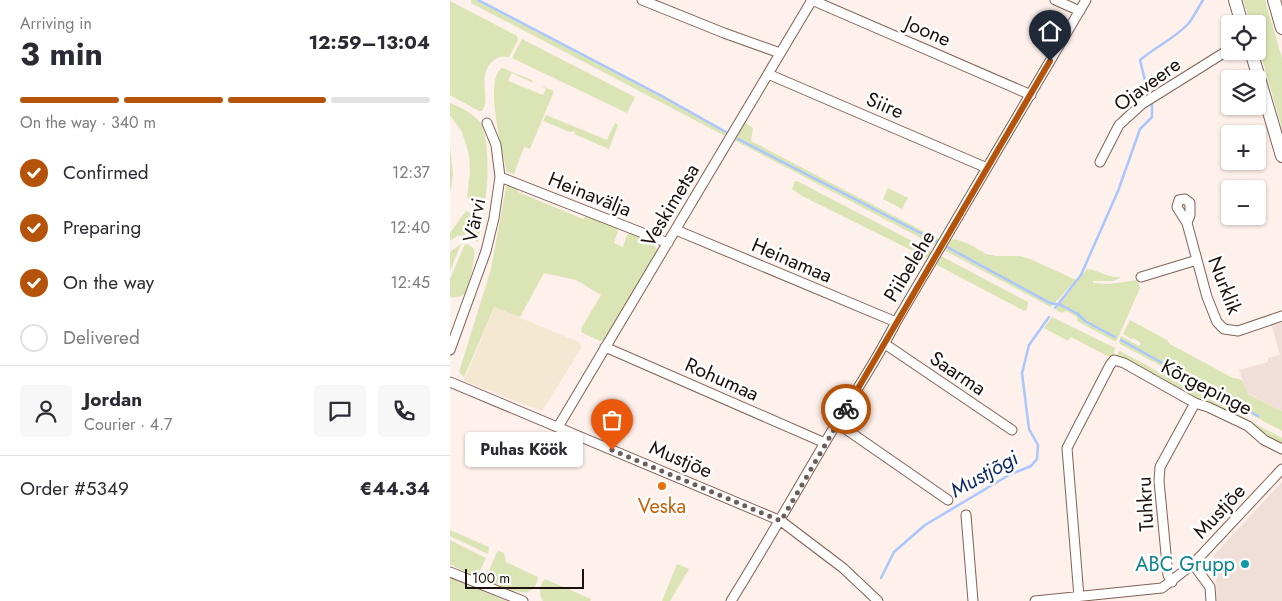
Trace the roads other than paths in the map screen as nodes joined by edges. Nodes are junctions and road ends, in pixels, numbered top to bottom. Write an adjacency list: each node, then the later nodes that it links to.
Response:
1 (642, 0): 10 (street)
2 (812, 0): 10 (street, Veskimetsa); 14 (street, Joone)
3 (1055, 0): 7 (street)
4 (1086, 0): 7 (street, Piibelehe)
5 (1235, 0): 8 (main road)
6 (1274, 0): 9 (main road)
7 (1080, 11): 14 (street, Piibelehe)
8 (1239, 15)
9 (1282, 28)
10 (780, 53): 13 (street, Veskimetsa)
11 (1221, 56): 17 (street, Ojaveere)
12 (1254, 60): 16 (main road)
13 (768, 74): 18 (street, Siire); 21 (street, Veskimetsa)
14 (1031, 95): 18 (street, Piibelehe)
15 (487, 123): 19 (street, Värvi)
16 (1282, 156)
17 (1100, 162)
18 (987, 168): 26 (street, Piibelehe)
19 (500, 177): 22 (street, Heinavälja); 29 (street, Värvi)
20 (1186, 223): 23 (street, Nurklik)
21 (676, 230): 22 (street, Veskimetsa); 26 (street, Heinamaa)
22 (668, 243): 28 (street, Veskimetsa)
23 (1197, 260): 24 (street); 25 (street, Nurklik)
24 (1141, 278)
25 (1282, 316)
26 (896, 322): 27 (street, Piibelehe)
27 (885, 344): 32 (street, Piibelehe); 34 (street, Saarma)
28 (605, 347): 33 (street, Veskimetsa); 35 (street, Rohumaa)
29 (450, 350)
30 (450, 382): 33 (street, Mustjõe)
31 (1195, 403): 36 (street, Kõrgepinge); 43 (street, Tuhkru); 44 (street, Kõrgepinge)
32 (837, 423): 35 (street, Piibelehe); 38 (street)
33 (558, 427): 40 (street, Mustjõe)
34 (1012, 430)
35 (826, 443): 40 (street, Piibelehe)
36 (1282, 449)
37 (1282, 469): 41 (street, Mustjõe)
38 (948, 500)
39 (966, 515): 48 (street)
40 (781, 521): 46 (street, Piibelehe); 47 (street, Mustjõe)
41 (1193, 564): 43 (street, Mustjõe); 50 (street)
42 (450, 572): 45 (street)
43 (1172, 582): 44 (street, Mustjõe)
44 (1079, 597): 49 (street, Mustjõe)
45 (523, 601)
46 (731, 601)
47 (878, 601)
48 (974, 601)
49 (1035, 601)
50 (1211, 601)

